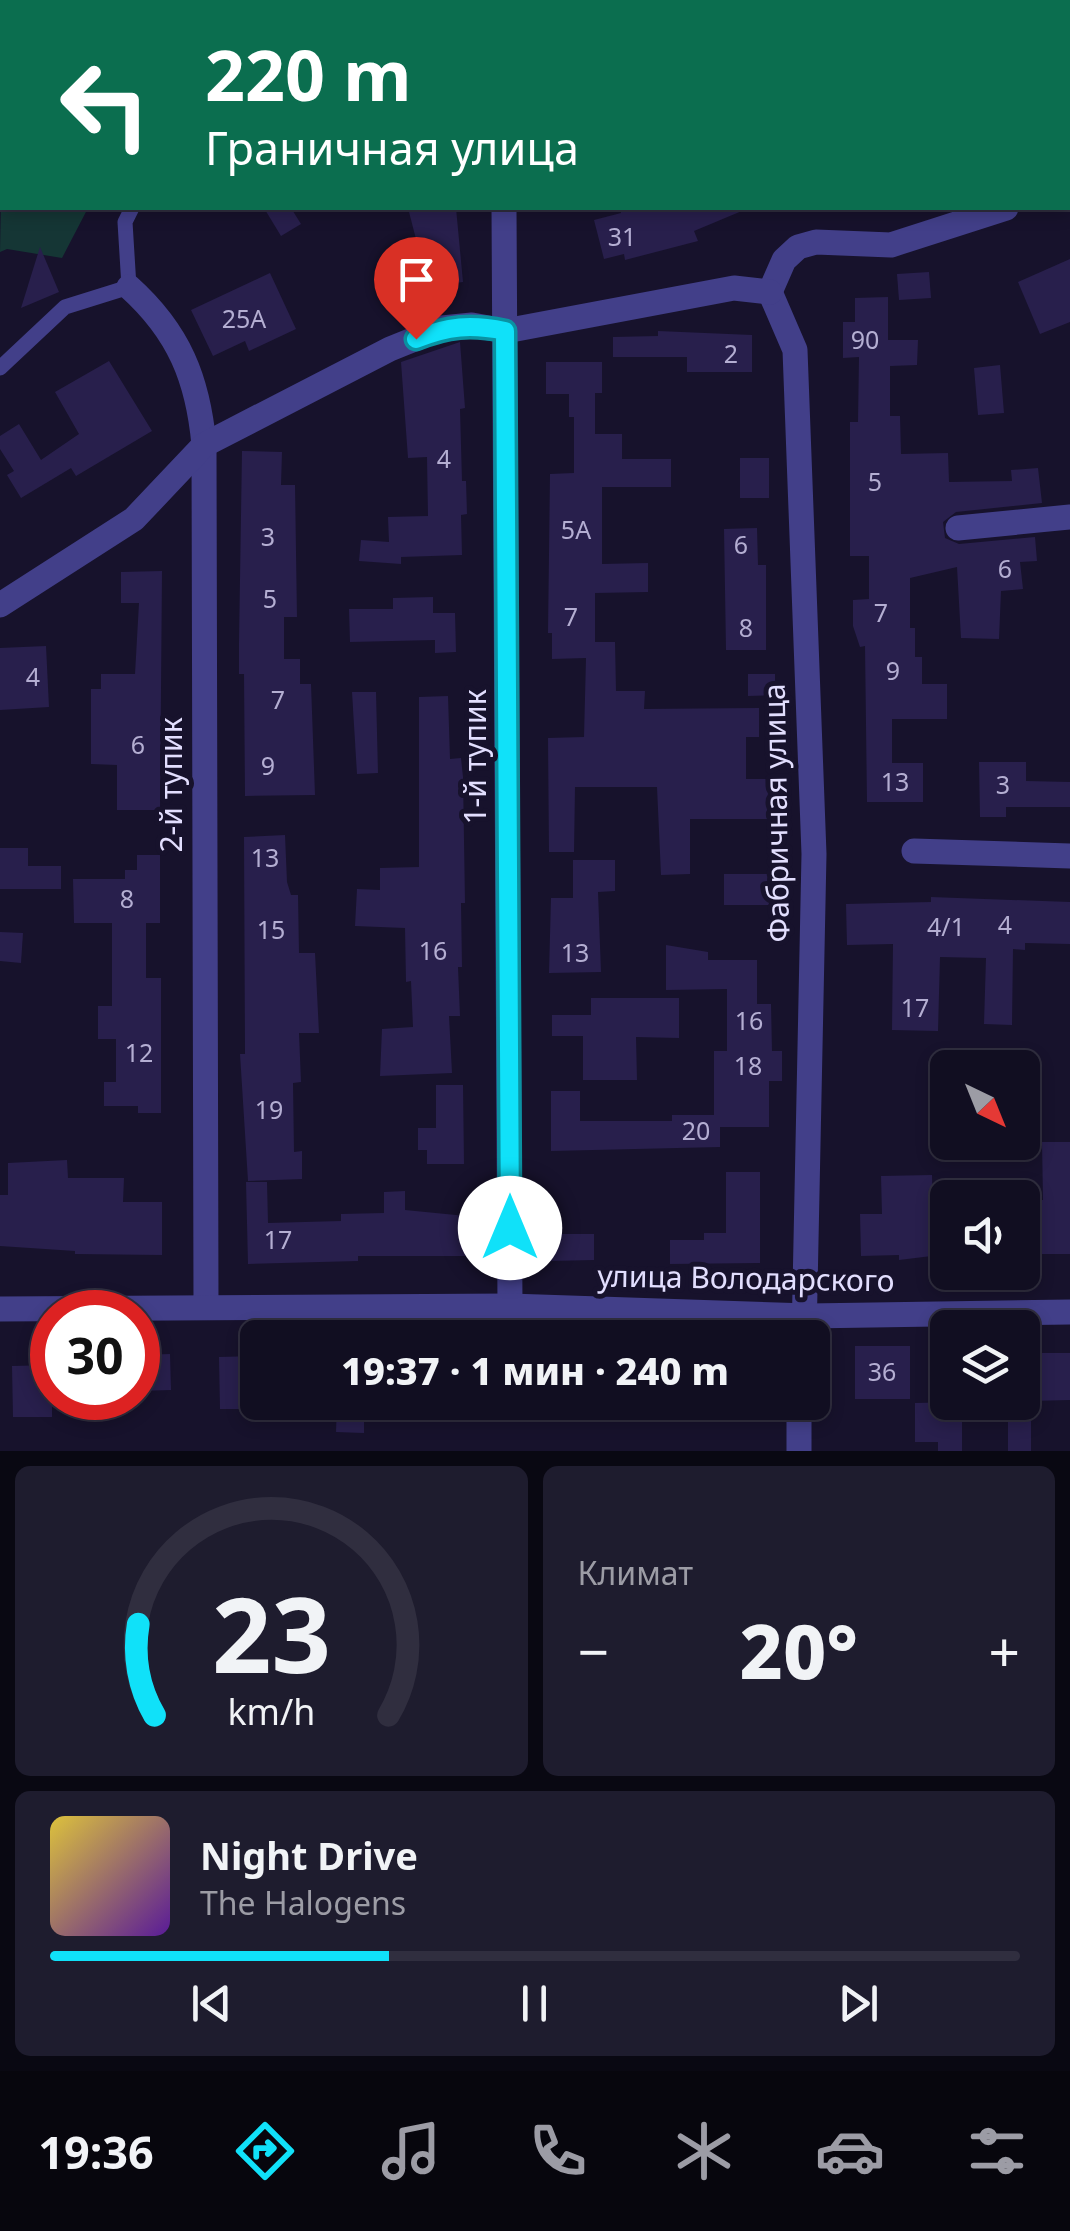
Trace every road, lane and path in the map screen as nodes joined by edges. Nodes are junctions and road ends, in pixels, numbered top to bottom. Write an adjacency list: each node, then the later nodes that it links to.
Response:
1 (131, 210): 4 (lane)
2 (504, 210): 6 (street, 1-й тупик)
3 (1000, 210): 5 (street)
4 (129, 286): 7 (lane); 8 (street, 2-й тупик)
5 (770, 292): 6 (street); 19 (street, Фабричная улица)
6 (505, 331): 8 (street); 14 (street, 1-й тупик)
7 (0, 368)
8 (204, 445): 11 (street); 15 (street, 2-й тупик)
9 (1070, 518): 10 (street)
10 (958, 528)
11 (0, 604)
12 (914, 851): 13 (street)
13 (1070, 856)
14 (510, 1306): 15 (street, улица Володарского); 18 (street, улица Володарского)
15 (206, 1307): 16 (street, улица Володарского)
16 (0, 1309)
17 (1070, 1312): 20 (street, улица Володарского)
18 (707, 1320)
19 (806, 1320)
20 (830, 1326)
21 (799, 1420): 22 (street)
22 (799, 1451)

